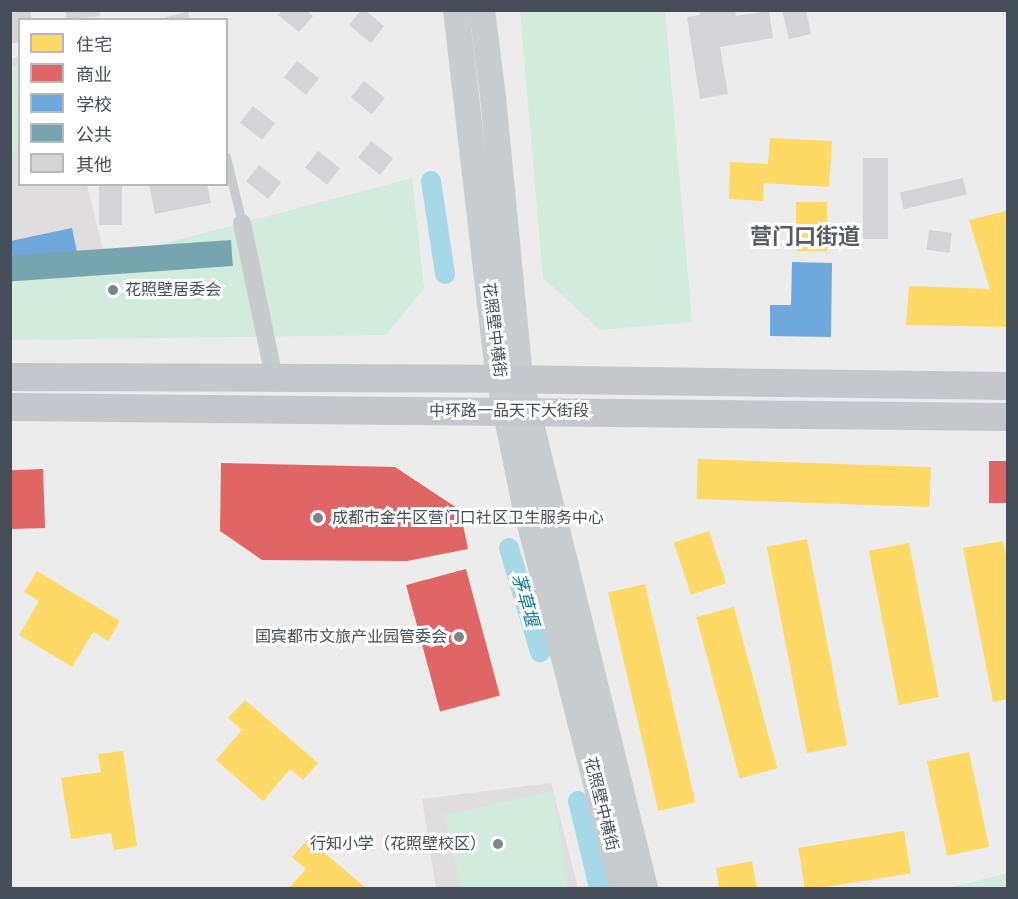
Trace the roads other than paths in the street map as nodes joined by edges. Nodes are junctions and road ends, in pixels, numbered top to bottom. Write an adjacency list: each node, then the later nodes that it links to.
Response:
1 (456, 10): 7 (street, 花照壁中横街)
2 (482, 10): 7 (street, 花照壁中横街)
3 (228, 165): 4 (lane)
4 (242, 223): 6 (street)
5 (10, 377): 6 (main road, 中环路一品天下大街段)
6 (274, 378): 7 (main road, 中环路一品天下大街段)
7 (510, 379): 8 (main road, 中环路一品天下大街段); 10 (street, 花照壁中横街)
8 (1008, 386)
9 (10, 407): 10 (main road, 中环路一品天下大街段)
10 (516, 411): 11 (main road, 中环路一品天下大街段); 12 (street, 花照壁中横街); 13 (street, 花照壁中横街)
11 (1008, 417)
12 (623, 888)
13 (645, 888)

